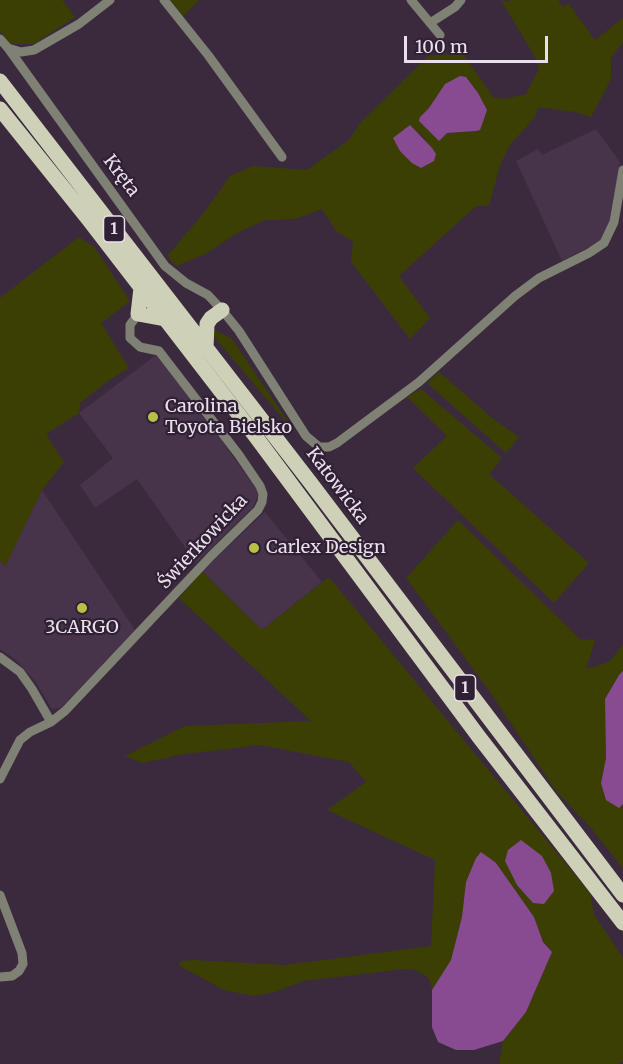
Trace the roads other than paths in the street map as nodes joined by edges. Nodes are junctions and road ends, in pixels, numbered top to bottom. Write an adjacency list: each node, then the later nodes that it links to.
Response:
1 (110, 0): 8 (street)
2 (164, 0): 11 (street)
3 (411, 0): 5 (street)
4 (461, 0): 5 (street)
5 (430, 23): 6 (street)
6 (440, 35)
7 (0, 39): 8 (street, Kręta)
8 (8, 48): 14 (street, Kręta)
9 (0, 81): 17 (main road, Katowicka / 1)
10 (0, 109): 13 (main road, Katowicka / 1)
11 (282, 157)
12 (623, 170): 14 (street)
13 (141, 288): 15 (main road); 16 (main road, Katowicka / 1)
14 (222, 310): 17 (main road)
15 (138, 314): 16 (main road); 19 (street, Świerkowicka)
16 (165, 319): 23 (main road, Katowicka / 1)
17 (206, 348): 22 (main road, Katowicka / 1)
18 (0, 657): 19 (street)
19 (51, 722): 20 (street, Świerkowicka)
20 (0, 779)
21 (0, 895): 24 (street)
22 (623, 895)
23 (623, 923)
24 (0, 977)

